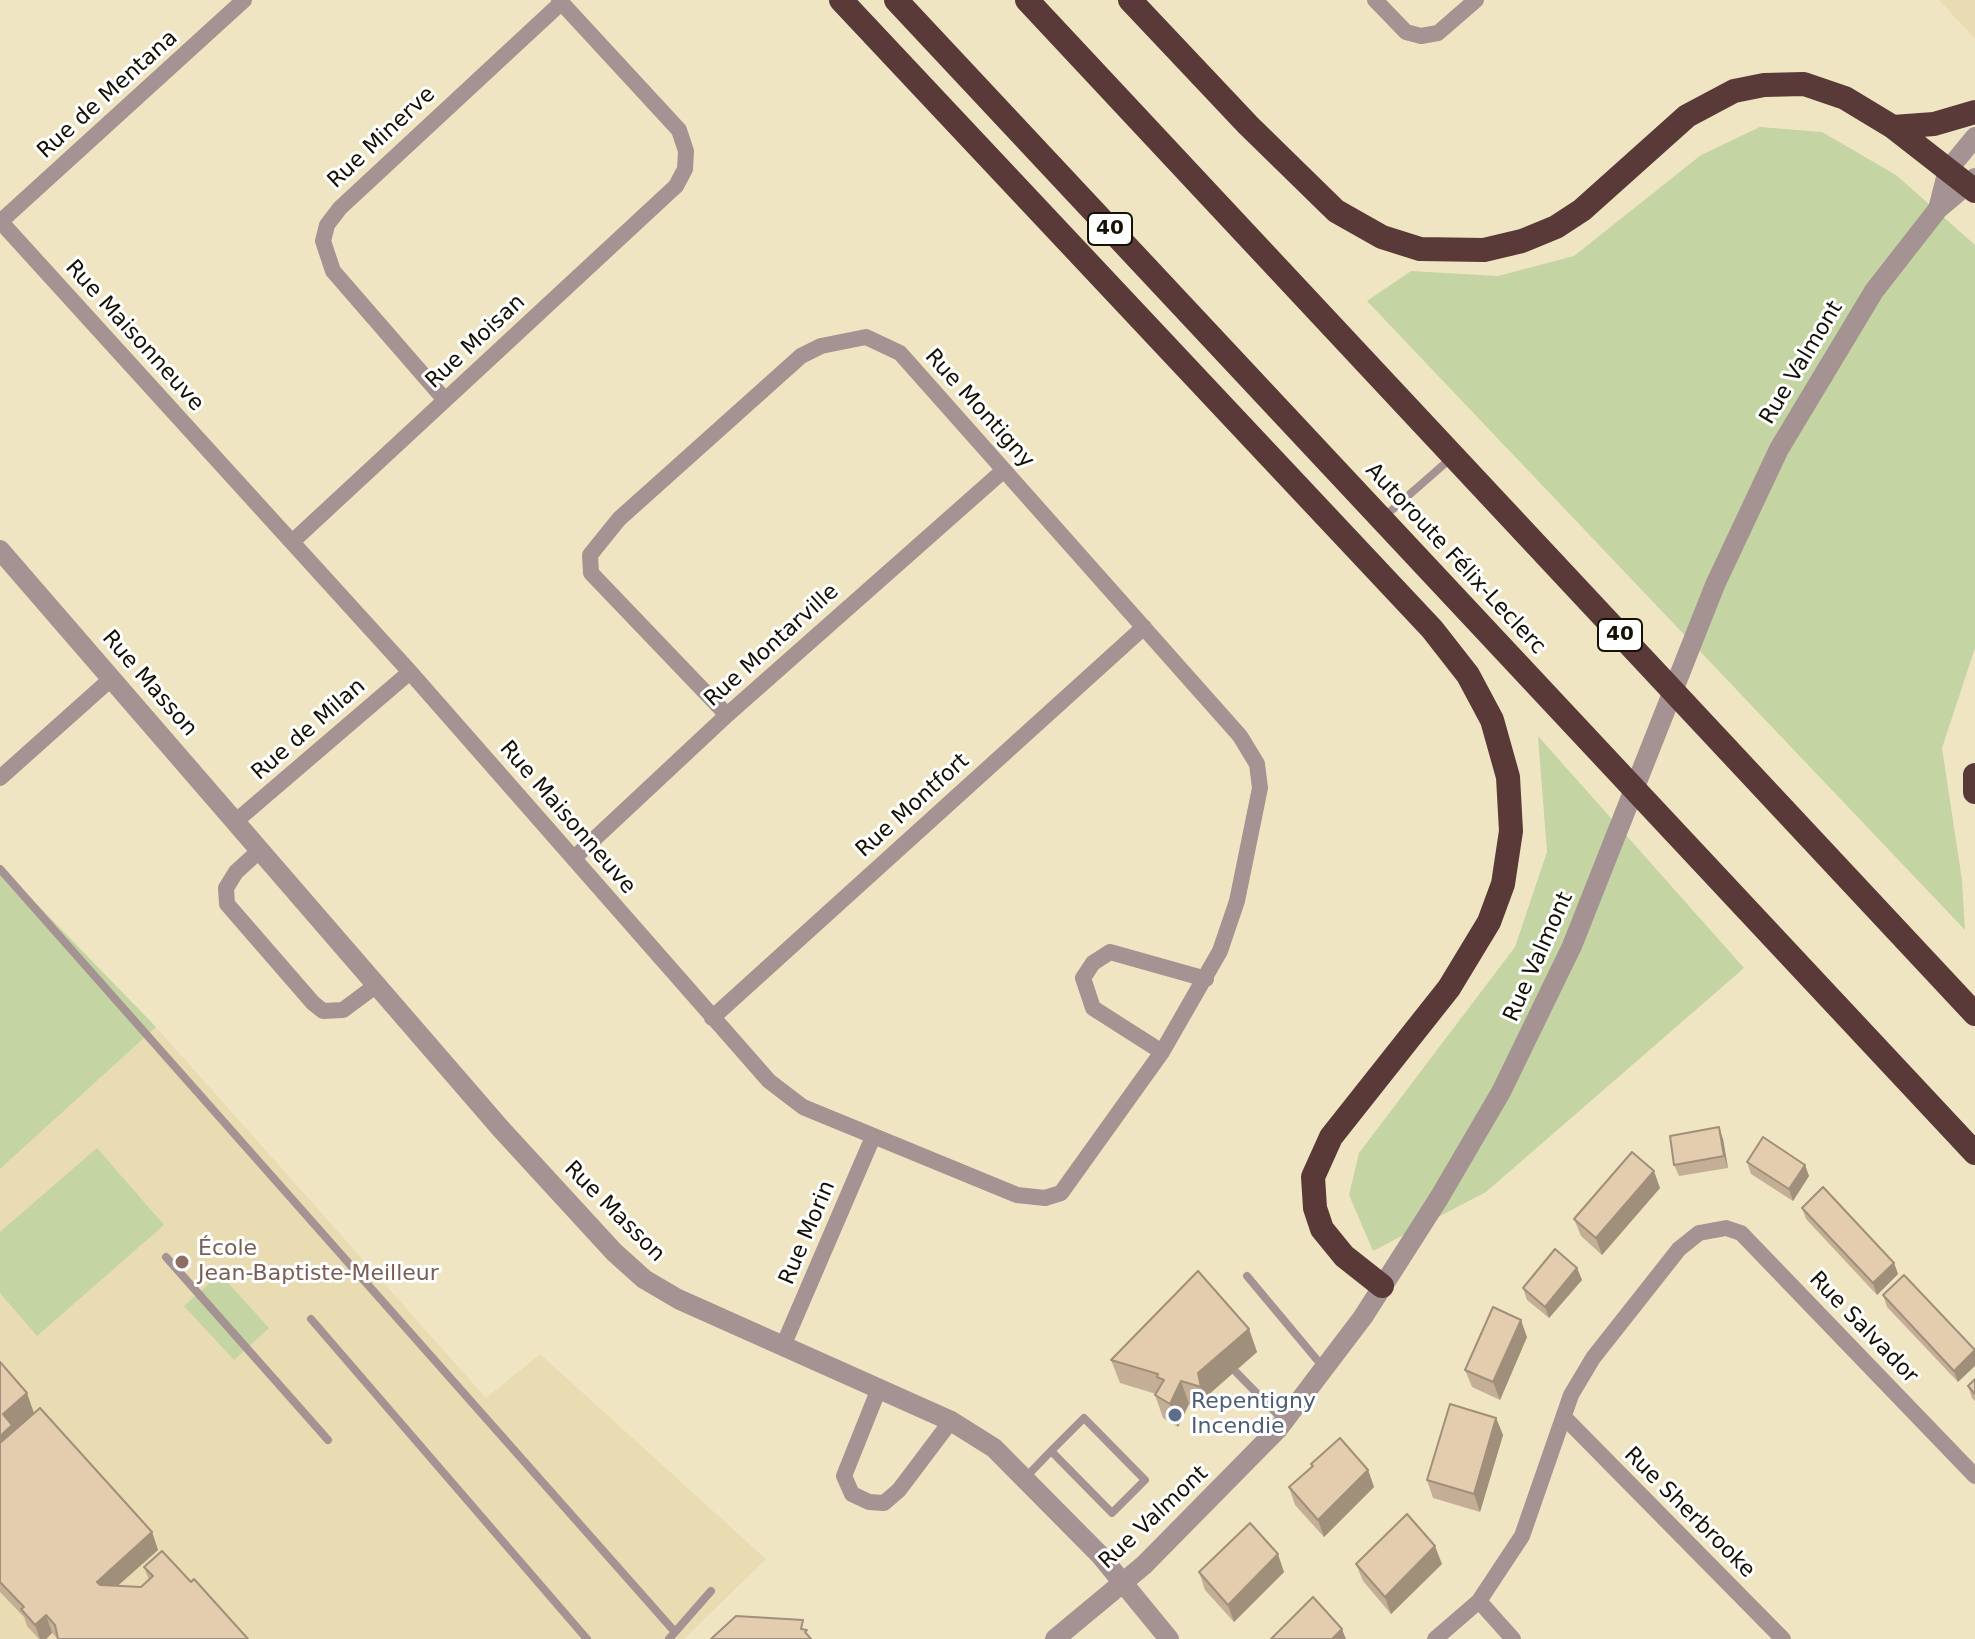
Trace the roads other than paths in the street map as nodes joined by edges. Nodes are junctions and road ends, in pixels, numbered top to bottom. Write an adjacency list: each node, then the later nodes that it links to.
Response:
1 (244, 0): 15 (street, Rue de Mentana)
2 (841, 0): 43 (highway)
3 (896, 0): 19 (highway, Autoroute Félix-Leclerc / 40)
4 (1027, 0): 17 (highway, 40)
5 (1130, 0): 10 (highway)
6 (1375, 0): 7 (street)
7 (1476, 0)
8 (560, 1): 16 (street, Rue Minerve); 16 (street, Rue Moisan)
9 (1975, 112): 10 (highway)
10 (1893, 127): 12 (highway)
11 (1975, 137): 12 (street, Rue Valmont)
12 (1948, 170): 13 (highway); 14 (street, Rue Valmont)
13 (1973, 185): 14 (street, Rue Valmont)
14 (1938, 209): 43 (street, Rue Valmont)
15 (0, 222): 20 (street, Rue Maisonneuve)
16 (445, 400): 20 (street, Rue Moisan)
17 (1453, 457): 19 (lane); 36 (highway, 40)
18 (1004, 470): 22 (street, Rue Montigny); 25 (street, Rue Montarville); 25 (street, Rue Montigny)
19 (1381, 519): 40 (highway, Autoroute Félix-Leclerc / 40)
20 (292, 542): 23 (street, Rue Maisonneuve)
21 (0, 550): 24 (street, Rue Masson)
22 (1144, 627): 26 (street, Rue Montigny); 37 (street, Rue Montfort)
23 (410, 672): 30 (street, Rue de Milan); 32 (street, Rue Maisonneuve)
24 (112, 678): 28 (street); 30 (street, Rue Masson)
25 (727, 715): 32 (street, Rue Montarville)
26 (1240, 736): 34 (street, Rue Maisonneuve)
27 (1975, 775): 29 (highway)
28 (0, 778)
29 (1975, 792)
30 (236, 821): 31 (street, Rue Masson)
31 (259, 851): 35 (street, Rue Masson); 35 (street)
32 (574, 858): 37 (street, Rue Maisonneuve)
33 (0, 869): 59 (lane)
34 (1206, 979): 38 (street, Rue Maisonneuve); 38 (street)
35 (378, 984): 45 (street, Rue Masson)
36 (1975, 1014)
37 (712, 1018): 39 (street, Rue Maisonneuve)
38 (1162, 1052): 39 (street, Rue Maisonneuve)
39 (873, 1137): 45 (street, Rue Morin)
40 (1975, 1153)
41 (166, 1257): 52 (lane)
42 (1247, 1276): 46 (lane)
43 (1382, 1286): 46 (street, Rue Valmont)
44 (311, 1319): 60 (lane)
45 (783, 1346): 48 (street, Rue Masson)
46 (1325, 1369): 51 (street, Rue Valmont)
47 (1236, 1372): 51 (lane)
48 (878, 1391): 50 (street, Rue Masson); 50 (street)
49 (1564, 1417): 54 (street, Rue Salvador); 58 (street); 65 (street, Rue Sherbrooke)
50 (951, 1421): 55 (street, Rue Masson)
51 (1284, 1421): 56 (street, Rue Valmont)
52 (328, 1440)
53 (1051, 1451): 53 (lane); 55 (lane)
54 (1975, 1476)
55 (1025, 1478): 56 (street, Rue Masson)
56 (1122, 1582): 61 (street, Rue Valmont); 62 (street, Rue Masson)
57 (711, 1591): 59 (lane)
58 (1479, 1601): 63 (street); 64 (street)
59 (672, 1636)
60 (587, 1639)
61 (1055, 1639)
62 (1169, 1639)
63 (1435, 1639)
64 (1513, 1639)
65 (1783, 1639)

